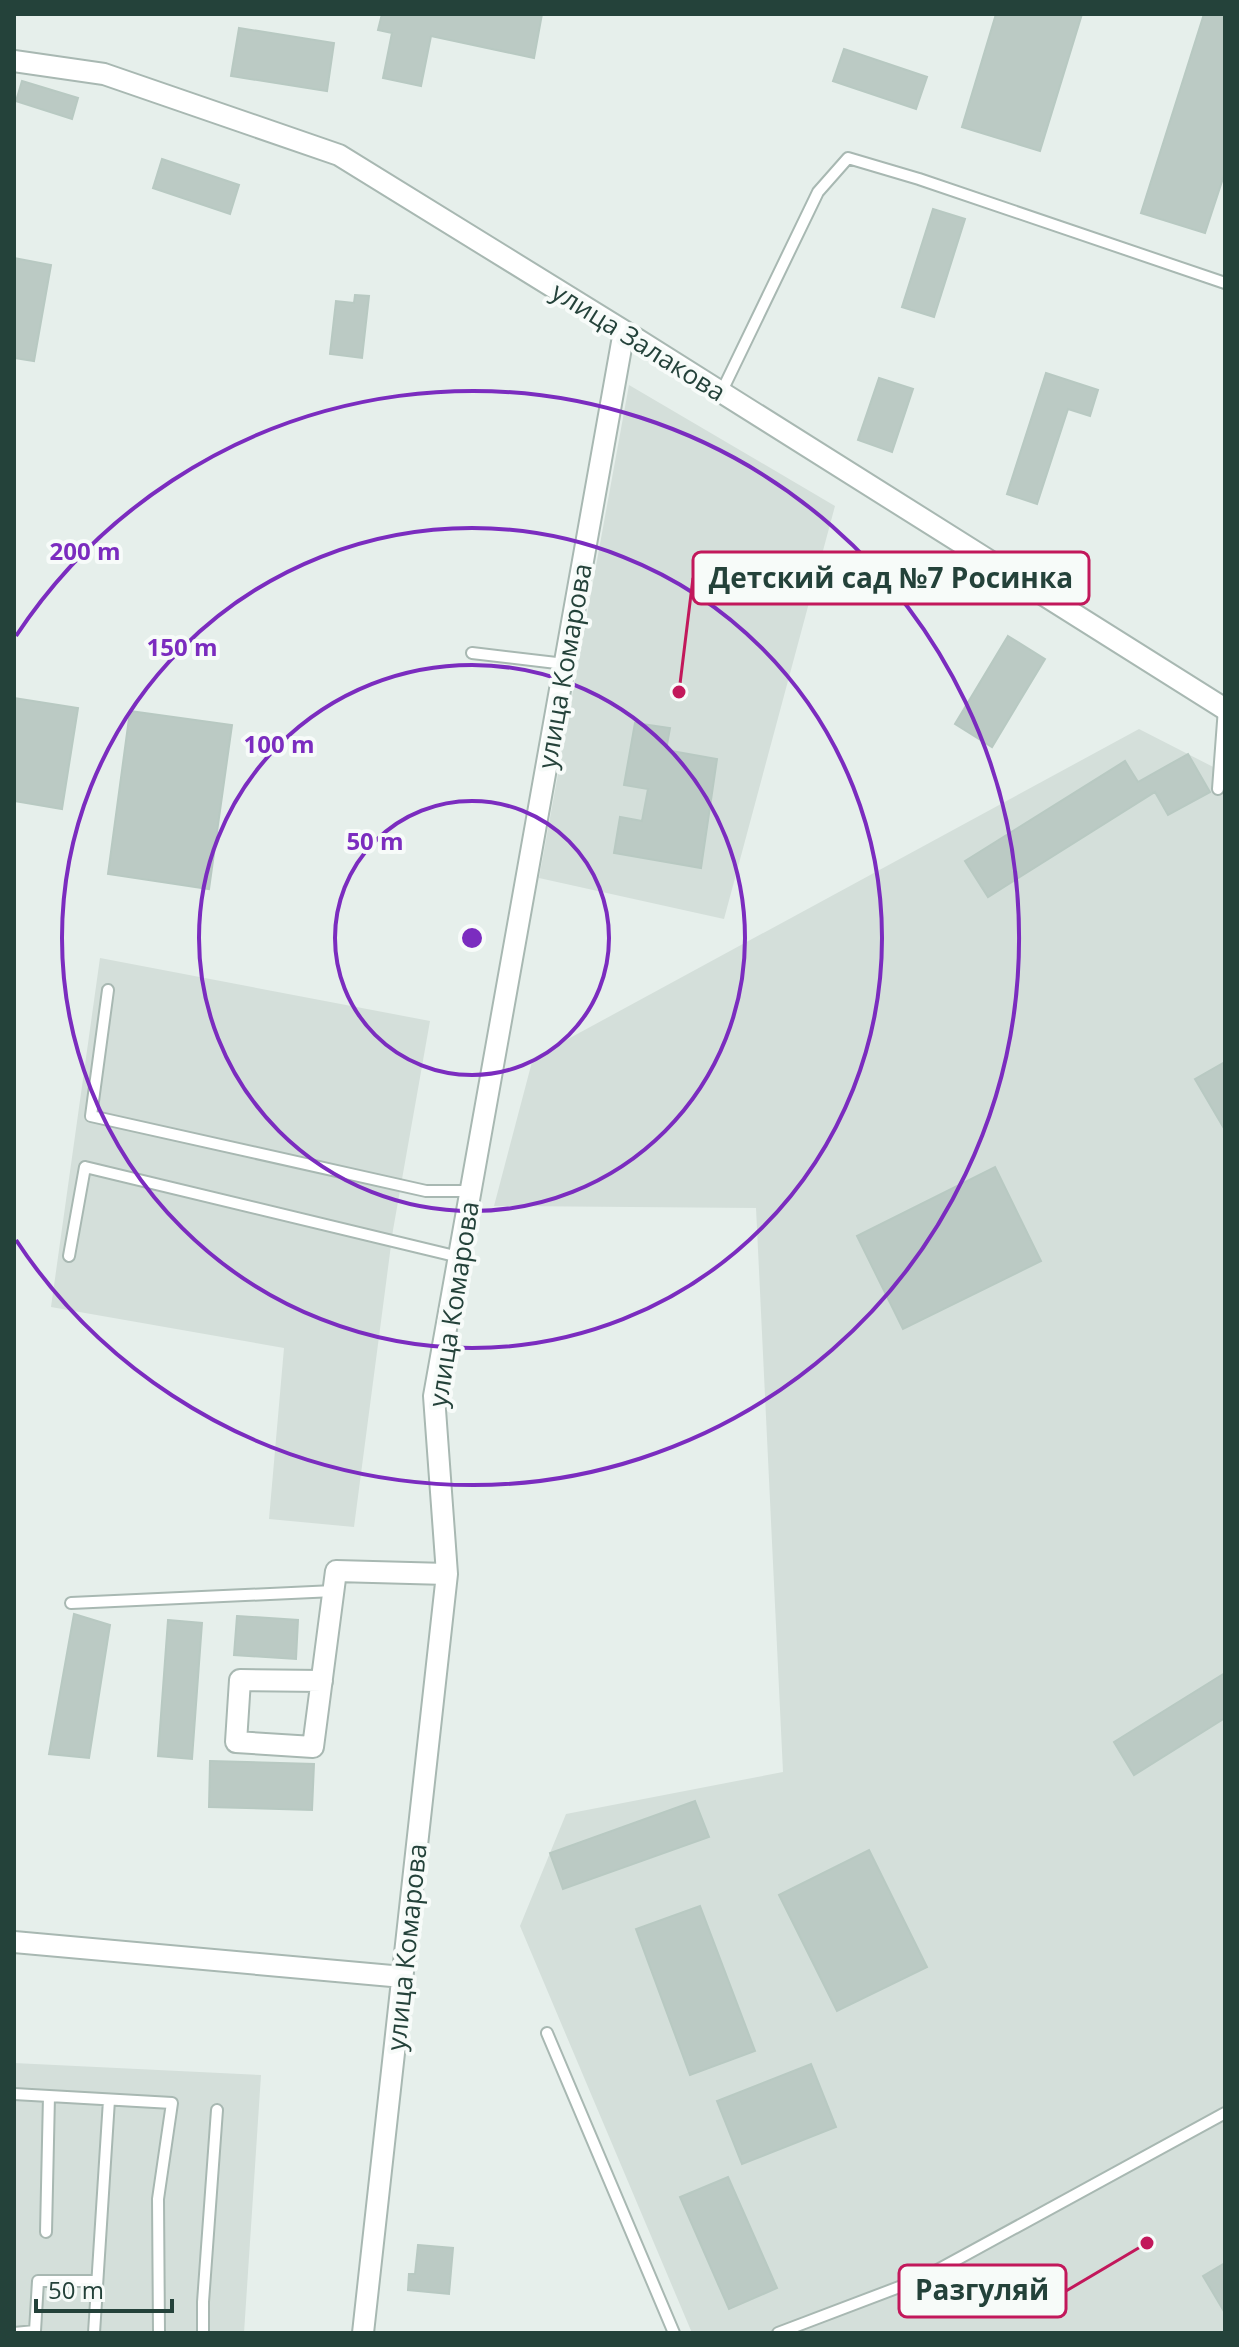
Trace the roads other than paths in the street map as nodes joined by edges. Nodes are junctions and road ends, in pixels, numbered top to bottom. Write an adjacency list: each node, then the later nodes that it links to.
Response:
1 (14, 61): 3 (street, улица Залакова)
2 (1225, 283): 4 (lane)
3 (624, 331): 4 (street, улица Залакова); 6 (street, улица Комарова)
4 (721, 393): 7 (street, улица Залакова)
5 (472, 653): 6 (lane)
6 (565, 664): 10 (street, улица Комарова)
7 (1224, 709): 8 (lane)
8 (1218, 789)
9 (108, 990): 10 (lane)
10 (470, 1191): 12 (street, улица Комарова)
11 (69, 1256): 12 (lane)
12 (459, 1257): 13 (street, улица Комарова)
13 (447, 1574): 14 (street); 18 (street, улица Комарова)
14 (334, 1591): 15 (lane); 16 (street)
15 (71, 1603)
16 (322, 1681): 16 (street)
17 (14, 1942): 18 (street)
18 (403, 1977): 31 (street, улица Комарова)
19 (547, 2033): 32 (lane)
20 (14, 2094): 21 (lane)
21 (49, 2096): 22 (lane); 25 (lane)
22 (109, 2100): 26 (lane); 29 (lane)
23 (217, 2110): 30 (lane)
24 (1225, 2113): 33 (lane)
25 (46, 2232)
26 (97, 2281): 27 (lane); 28 (lane)
27 (14, 2333)
28 (94, 2333)
29 (159, 2333)
30 (203, 2333)
31 (363, 2333)
32 (674, 2333)
33 (778, 2333)

